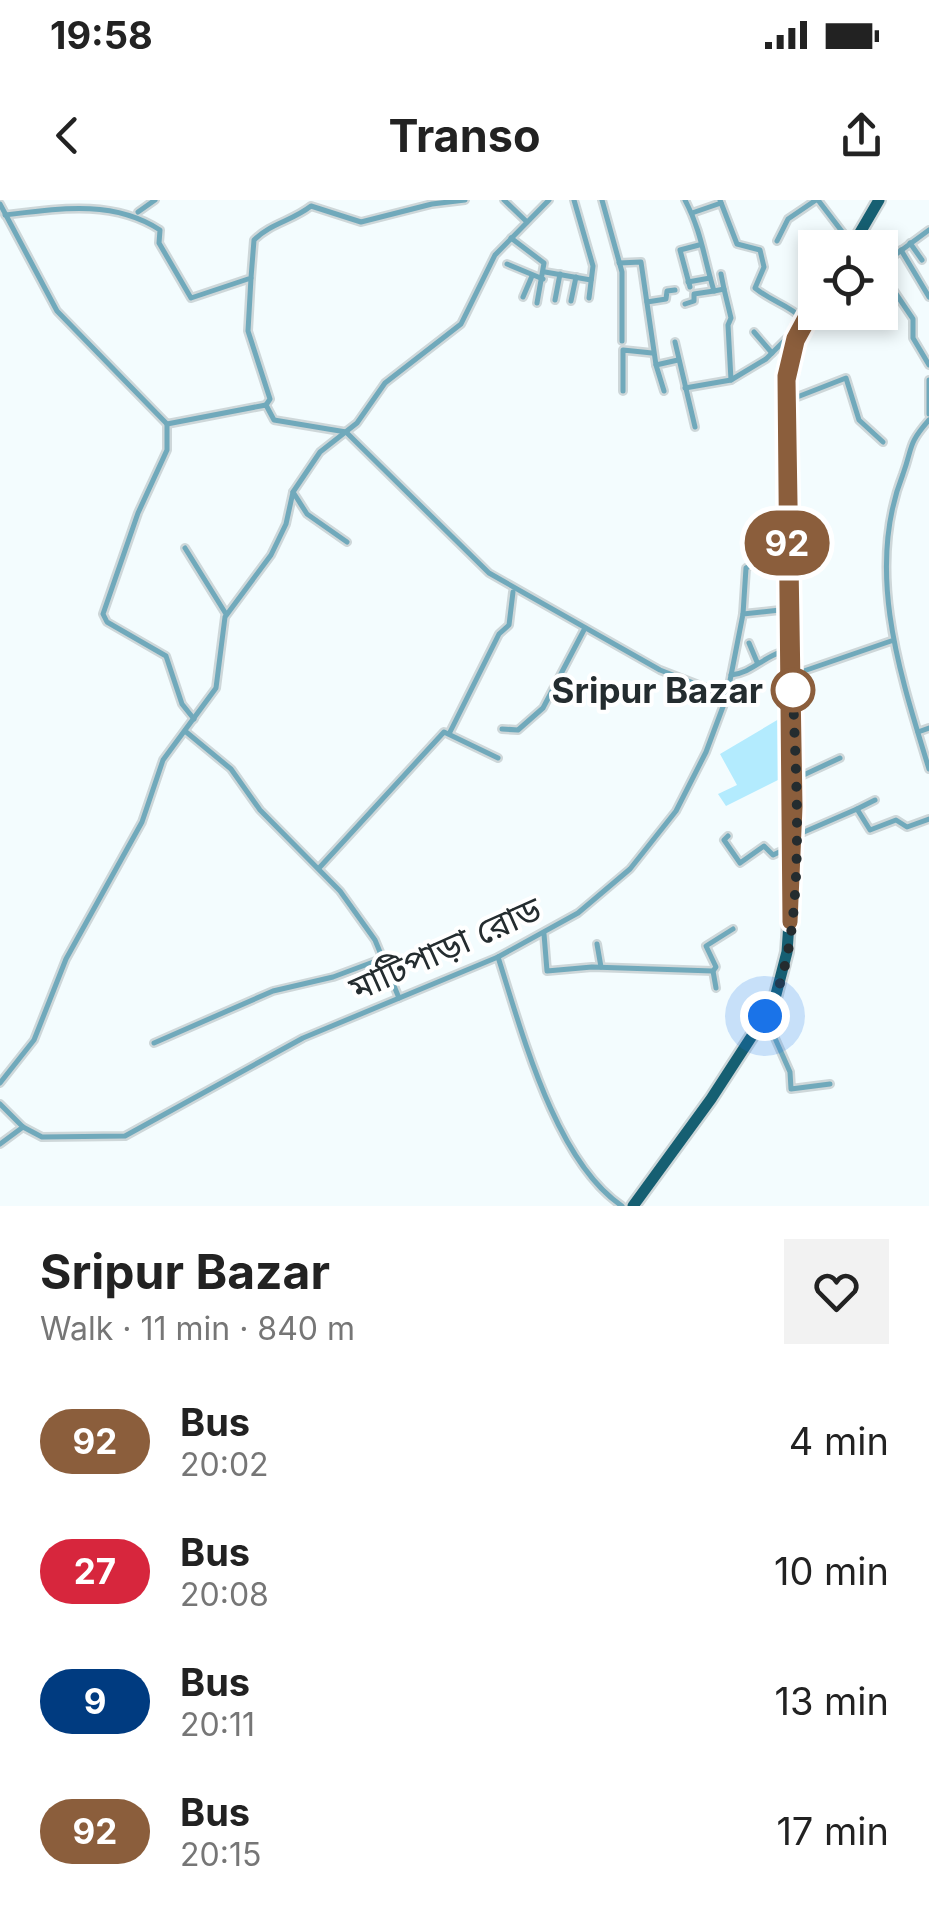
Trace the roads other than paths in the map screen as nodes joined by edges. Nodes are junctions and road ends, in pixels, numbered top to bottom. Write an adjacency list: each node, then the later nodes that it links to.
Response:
1 (155, 200): 12 (street)
2 (464, 200): 33 (street)
3 (504, 200): 15 (street)
4 (549, 200): 15 (street)
5 (574, 200): 35 (street)
6 (602, 200): 26 (street)
7 (685, 200): 13 (street)
8 (817, 200): 16 (street); 20 (street)
9 (877, 200): 17 (main road)
10 (721, 201): 13 (street); 48 (street)
11 (0, 204): 14 (street)
12 (138, 212): 14 (street); 33 (street)
13 (692, 213): 22 (street)
14 (5, 215): 68 (street)
15 (528, 223): 19 (street)
16 (839, 230)
17 (860, 230)
18 (929, 230): 21 (street)
19 (512, 238): 31 (street); 70 (street)
20 (777, 241)
21 (910, 243): 23 (street); 25 (street)
22 (699, 245): 34 (street); 34 (street)
23 (901, 250): 24 (street); 41 (street)
24 (898, 253)
25 (922, 260)
26 (619, 263): 45 (street); 52 (street)
27 (507, 264): 30 (street)
28 (560, 274): 31 (street); 32 (street); 43 (street)
29 (721, 274): 36 (street)
30 (532, 276): 31 (street); 40 (street)
31 (544, 276): 46 (street)
32 (576, 277): 35 (street); 44 (street)
33 (250, 278): 66 (street)
34 (710, 278): 38 (street)
35 (592, 280): 42 (street)
36 (724, 289): 38 (street); 60 (street)
37 (674, 290): 45 (street)
38 (714, 291): 47 (street)
39 (898, 296): 58 (street)
40 (523, 297)
41 (929, 297)
42 (589, 298)
43 (554, 300)
44 (571, 301)
45 (647, 302): 55 (street)
46 (537, 303)
47 (685, 304)
48 (798, 314)
49 (798, 330): 54 (main road)
50 (805, 330): 65 (main road)
51 (754, 332): 56 (street)
52 (622, 342)
53 (674, 342): 57 (street)
54 (792, 344): 56 (street); 74 (main road)
55 (652, 353): 59 (street); 63 (street)
56 (772, 353): 60 (street)
57 (678, 360): 59 (street); 62 (street)
58 (929, 364)
59 (656, 365): 64 (street)
60 (731, 380): 62 (street)
61 (929, 380): 67 (street)
62 (684, 388): 69 (street)
63 (623, 391)
64 (664, 391)
65 (789, 400): 71 (street); 86 (main road)
66 (266, 405): 68 (street); 70 (street)
67 (929, 417): 81 (street)
68 (168, 424): 88 (street)
69 (696, 427)
70 (346, 432): 72 (street); 76 (street)
71 (883, 442)
72 (293, 492): 73 (street); 78 (street)
73 (347, 542)
74 (788, 545): 77 (main road); 79 (street, মাটিপাড়া রোড)
75 (185, 548): 78 (street)
76 (514, 590): 80 (street); 92 (street)
77 (789, 609): 79 (street); 83 (main road)
78 (226, 614): 88 (street)
79 (743, 614): 85 (street, মাটিপাড়া রোড)
80 (585, 628): 87 (street); 90 (street)
81 (891, 641): 86 (street); 93 (street)
82 (749, 643): 84 (street)
83 (789, 650): 84 (street); 102 (main road)
84 (757, 662): 85 (street)
85 (731, 675): 87 (street, মাটিপাড়া রোড)
86 (793, 675): 97 (main road)
87 (727, 696): 105 (street, মাটিপাড়া রোড)
88 (194, 719): 91 (street)
89 (929, 728): 93 (street)
90 (502, 729)
91 (185, 730): 103 (street); 115 (street)
92 (450, 732): 94 (street); 103 (street)
93 (918, 732): 96 (street)
94 (498, 758)
95 (840, 758): 97 (street)
96 (929, 768)
97 (794, 779): 102 (main road)
98 (875, 800): 99 (street)
99 (857, 809): 100 (street); 102 (street)
100 (929, 819)
101 (728, 836): 102 (street)
102 (792, 839): 113 (main road)
103 (320, 867): 107 (street)
104 (733, 929): 110 (street)
105 (544, 934): 108 (street, মাটিপাড়া রোড); 109 (street)
106 (597, 944): 109 (street)
107 (384, 958): 112 (street); 114 (street)
108 (498, 958): 112 (street, মাটিপাড়া রোড); 120 (street)
109 (601, 967): 110 (street)
110 (714, 971): 111 (street)
111 (716, 988)
112 (400, 999): 118 (street, মাটিপাড়া রোড)
113 (765, 1016): 116 (street); 121 (main road)
114 (154, 1042)
115 (0, 1082)
116 (830, 1084)
117 (0, 1104): 118 (street)
118 (23, 1127): 119 (street)
119 (0, 1144)
120 (622, 1206)
121 (633, 1206)

